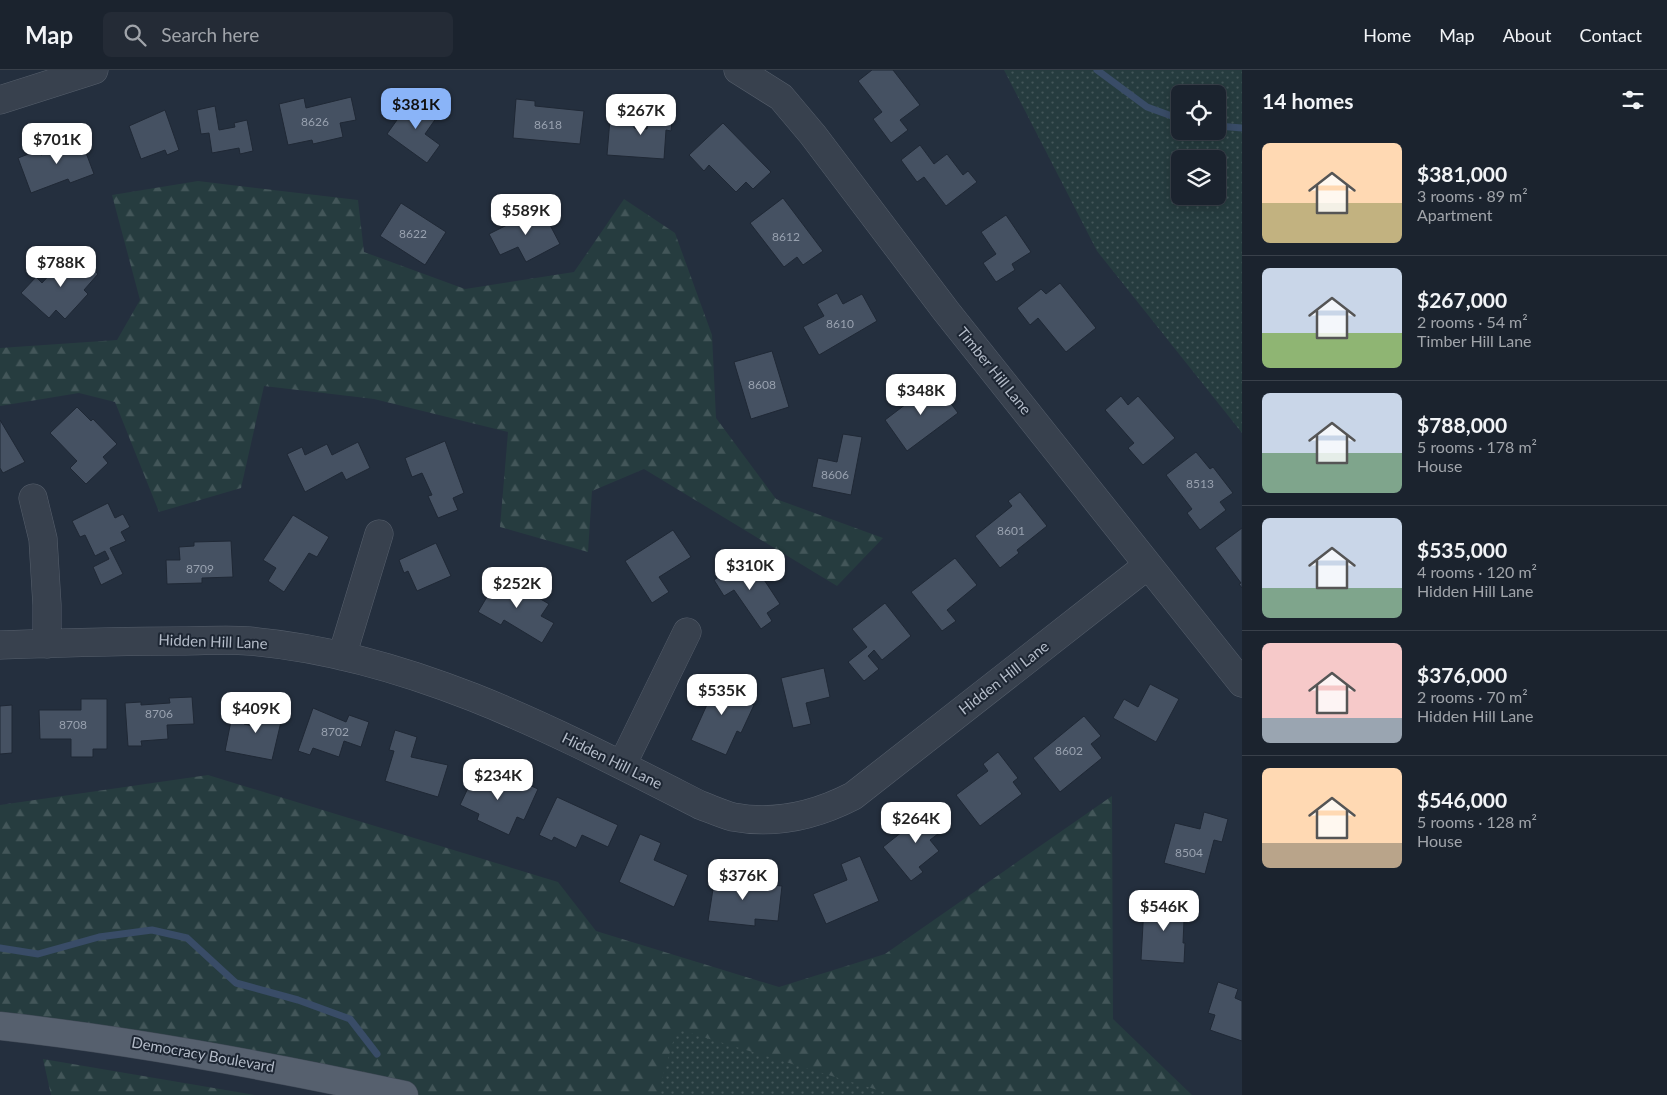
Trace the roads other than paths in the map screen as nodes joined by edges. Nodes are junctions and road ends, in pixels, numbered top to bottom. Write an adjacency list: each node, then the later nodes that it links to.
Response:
1 (93, 70): 3 (street)
2 (738, 70): 6 (street, Timber Hill Lane)
3 (0, 100)
4 (33, 498): 8 (street)
5 (379, 534): 10 (street)
6 (1148, 565): 11 (street, Timber Hill Lane); 12 (street, Hidden Hill Lane)
7 (687, 632): 12 (street)
8 (46, 644): 9 (street, Hidden Hill Lane); 10 (street, Hidden Hill Lane)
9 (0, 645)
10 (342, 656): 12 (street, Hidden Hill Lane)
11 (1242, 683)
12 (622, 765)
13 (0, 1026): 14 (main road, Democracy Boulevard)
14 (404, 1095)

